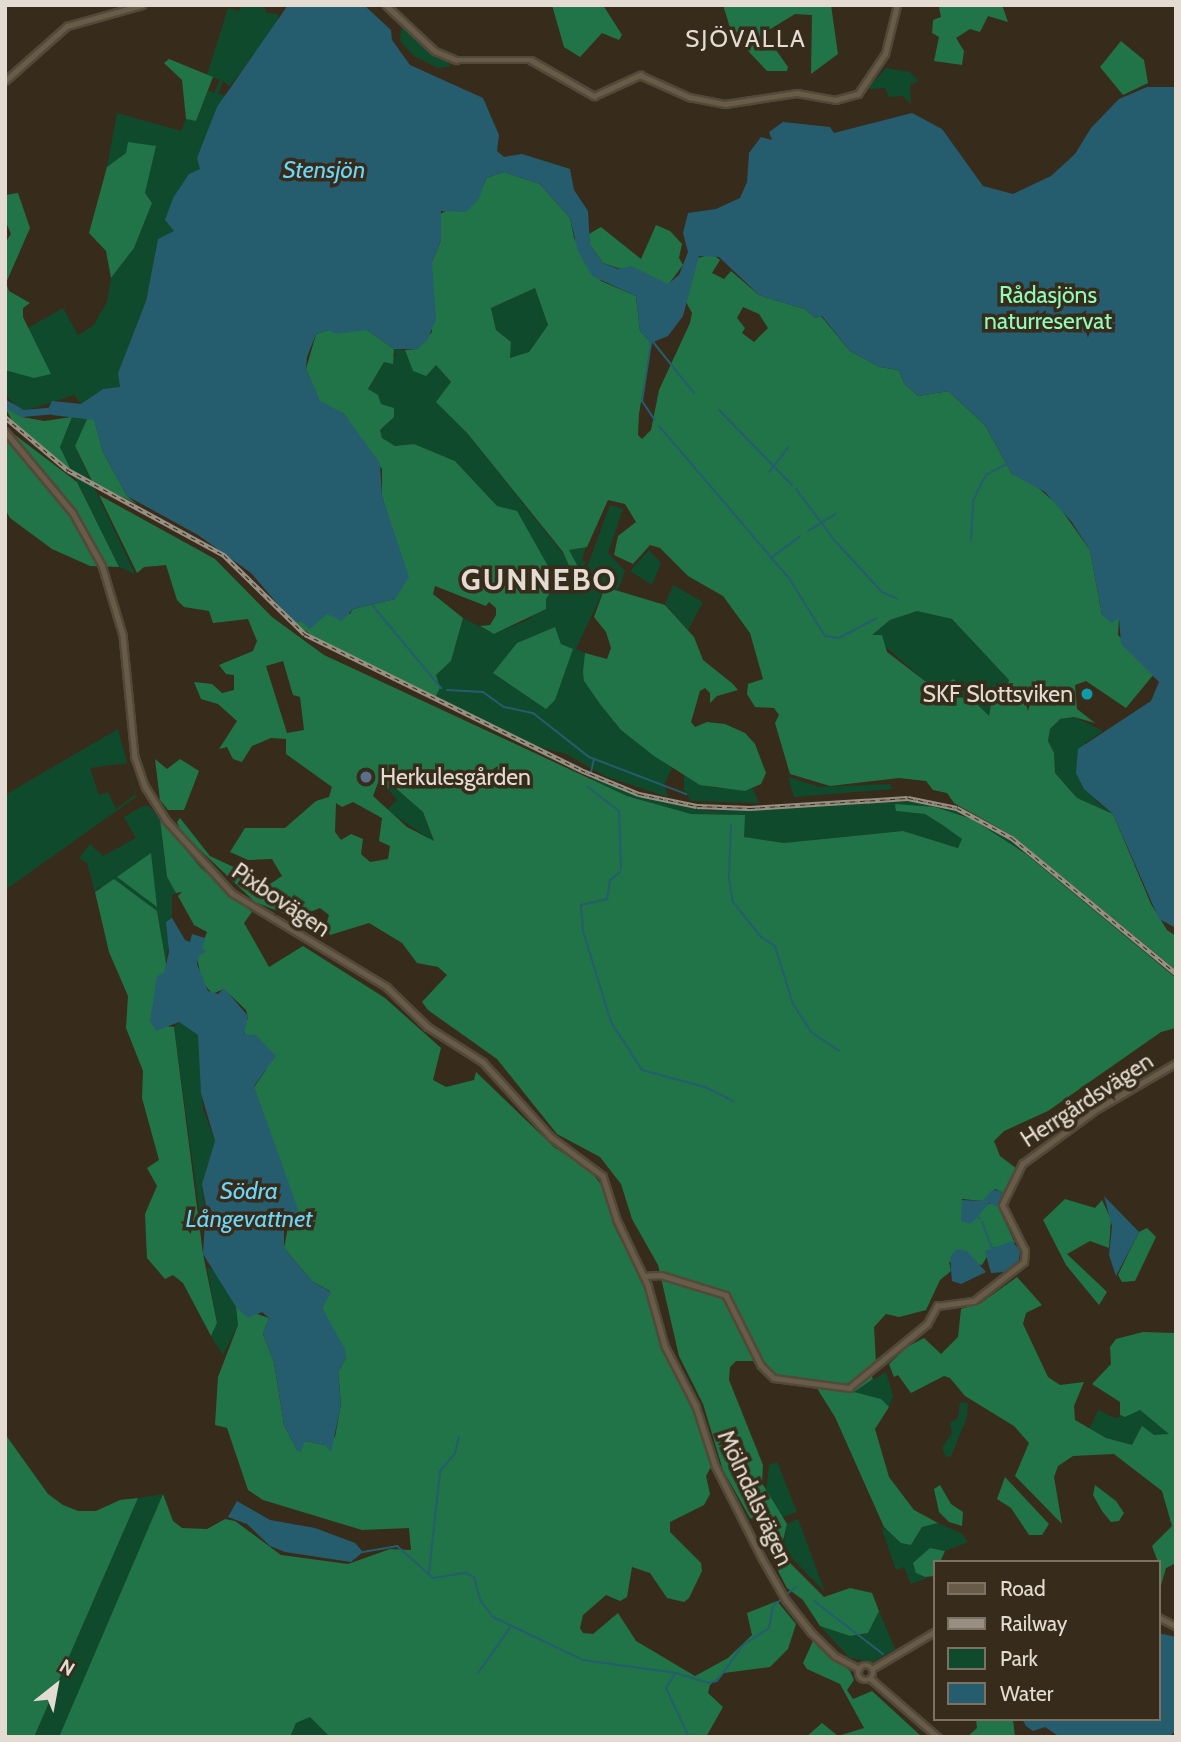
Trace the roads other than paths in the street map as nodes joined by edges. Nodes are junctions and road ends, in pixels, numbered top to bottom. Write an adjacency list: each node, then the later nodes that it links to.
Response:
1 (142, 5): 4 (street)
2 (386, 5): 3 (street)
3 (897, 5)
4 (5, 80)
5 (5, 430): 7 (street, Pixbovägen)
6 (1176, 1063): 7 (street, Herrgårdsvägen)
7 (644, 1276): 12 (street, Mölndalsvägen)
8 (1160, 1618): 9 (street)
9 (1176, 1626)
10 (932, 1633): 11 (street)
11 (872, 1669): 12 (street); 13 (street)
12 (859, 1670): 13 (street, Mölndalsvägen)
13 (871, 1679): 14 (street)
14 (938, 1737)

